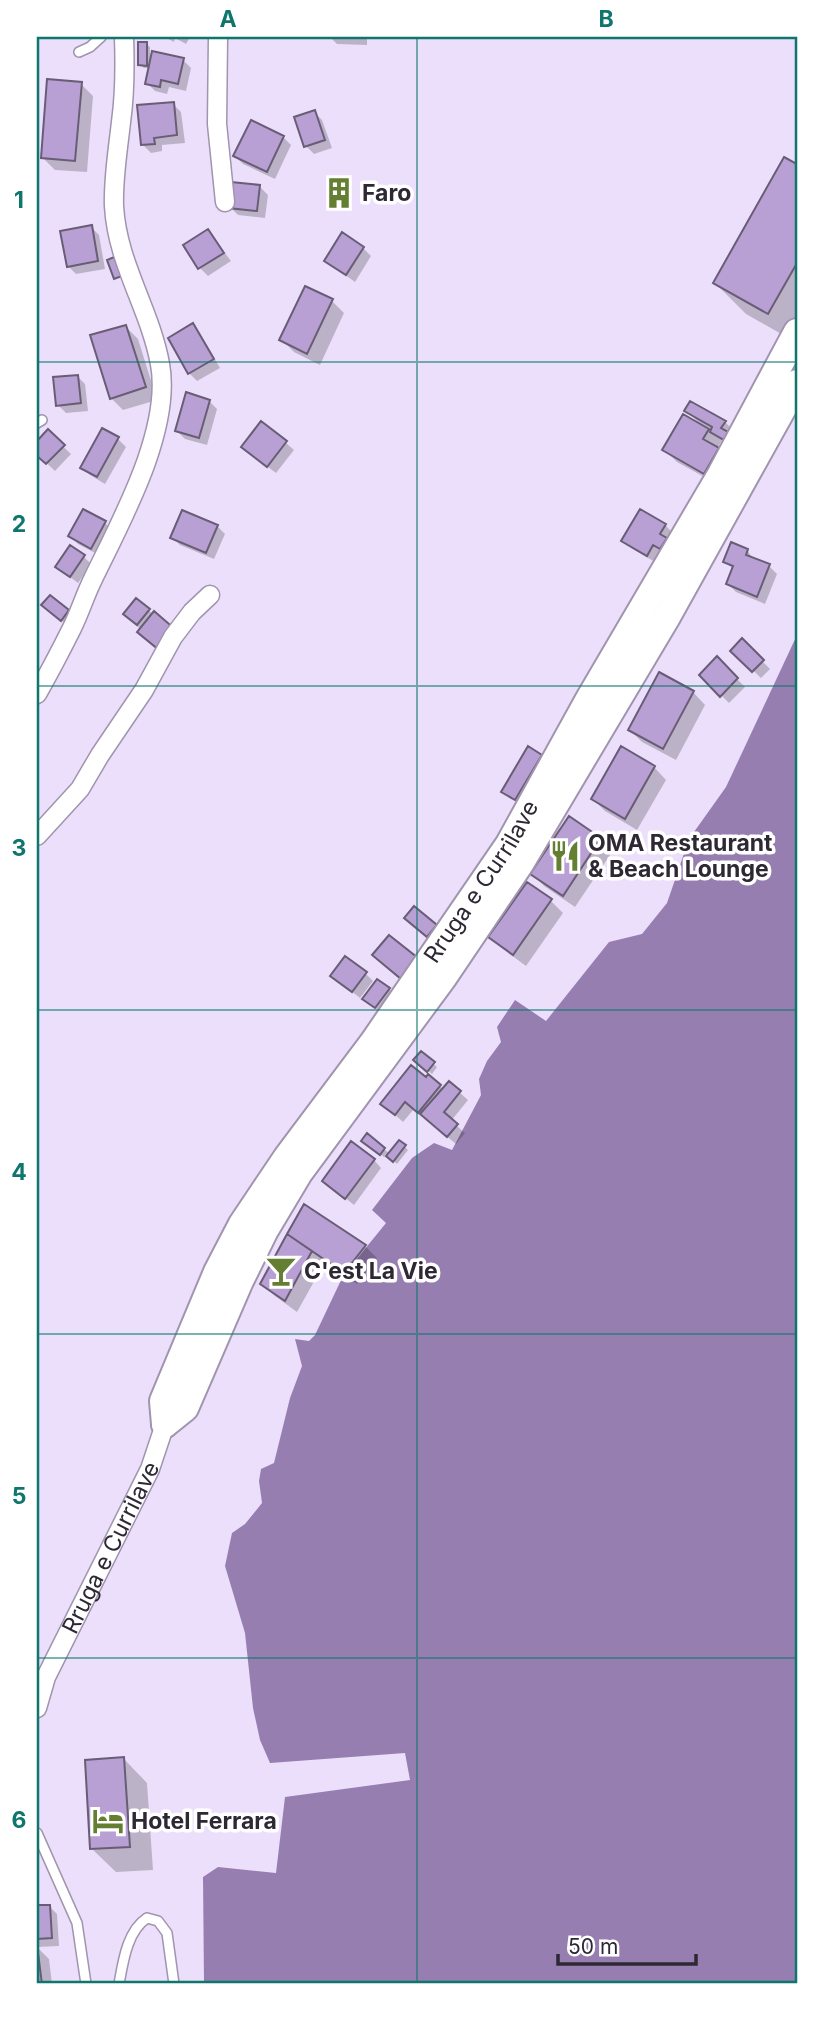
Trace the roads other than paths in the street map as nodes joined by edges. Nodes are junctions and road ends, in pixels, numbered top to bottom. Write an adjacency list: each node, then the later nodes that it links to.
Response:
1 (101, 37): 4 (lane)
2 (124, 37): 9 (street)
3 (218, 37): 5 (street)
4 (79, 52)
5 (225, 202)
6 (797, 332): 11 (main road, Rruga e Currilave)
7 (797, 383): 11 (main road, Rruga e Currilave)
8 (210, 595): 10 (street)
9 (37, 694)
10 (37, 836)
11 (165, 1424): 12 (street, Rruga e Currilave)
12 (37, 1708)
13 (37, 1833): 14 (lane)
14 (86, 1984)
15 (119, 1984): 16 (lane)
16 (174, 1984)

